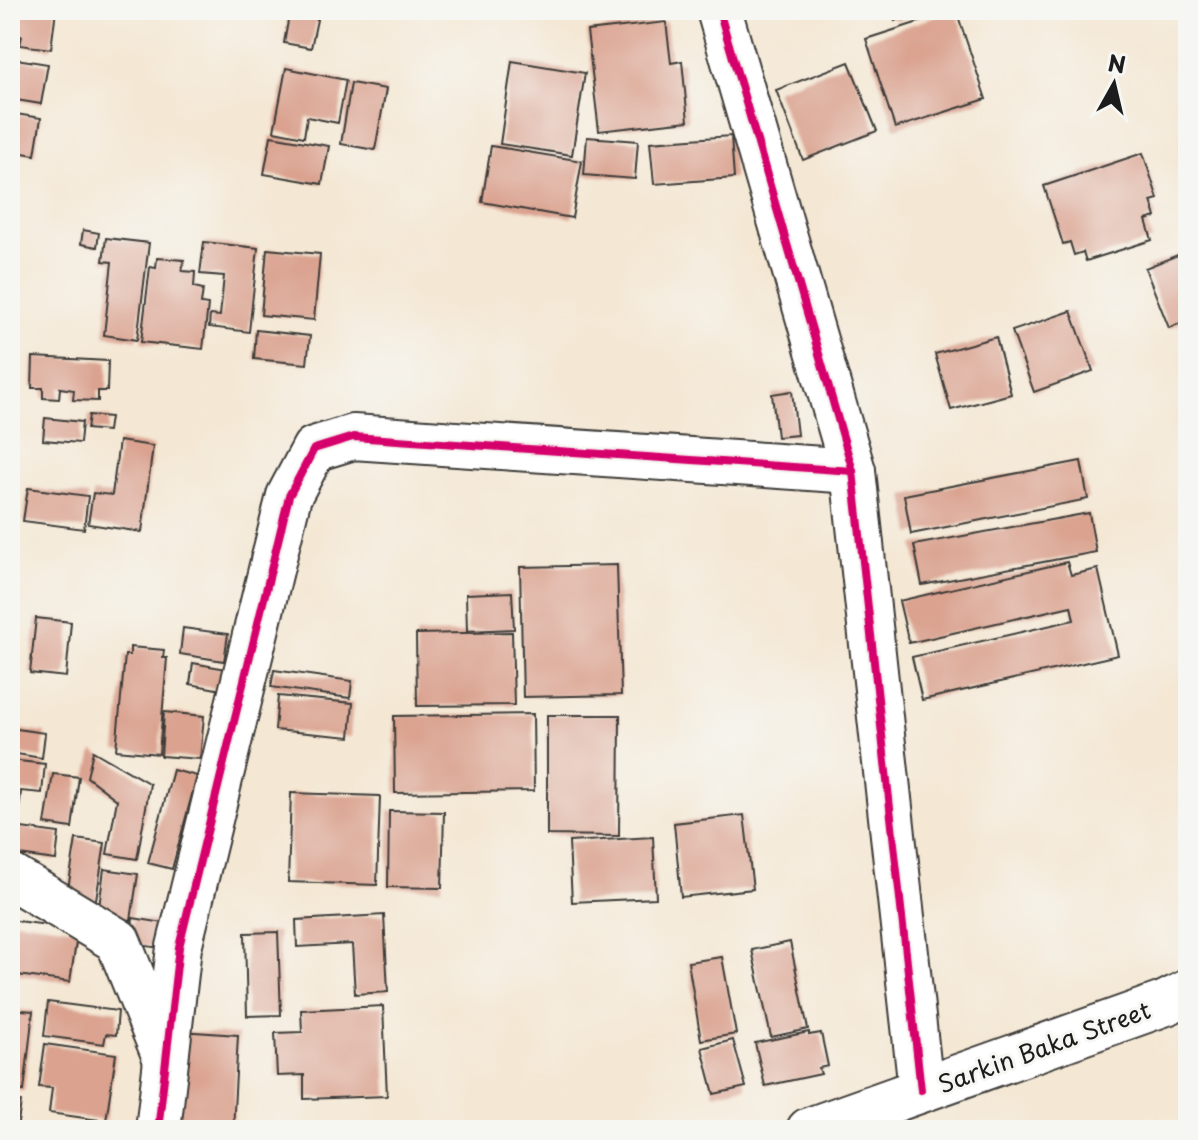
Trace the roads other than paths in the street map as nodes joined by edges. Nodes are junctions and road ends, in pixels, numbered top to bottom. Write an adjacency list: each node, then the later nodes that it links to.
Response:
1 (719, 10): 2 (street)
2 (853, 471): 5 (street); 6 (street)
3 (10, 876): 5 (street)
4 (1188, 992): 6 (street, Sarkin Baka Street)
5 (166, 1059): 7 (street)
6 (921, 1090): 8 (street, Sarkin Baka Street)
7 (158, 1130)
8 (809, 1130)

